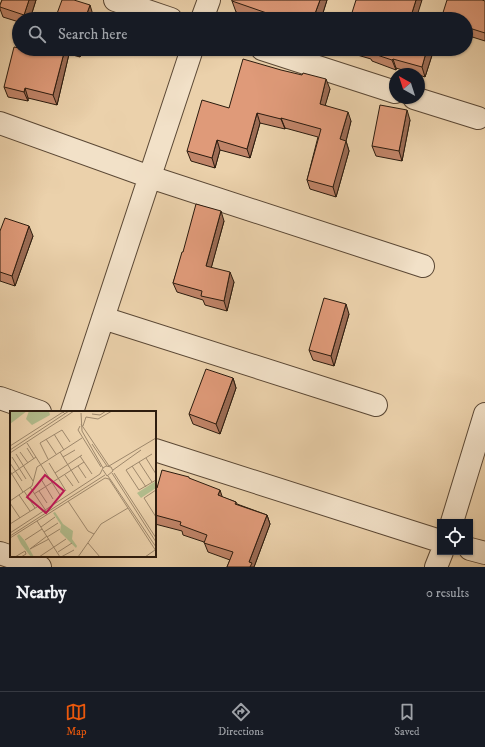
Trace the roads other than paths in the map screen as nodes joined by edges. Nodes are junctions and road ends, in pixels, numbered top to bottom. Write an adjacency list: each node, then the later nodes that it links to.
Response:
1 (115, 0): 3 (street)
2 (209, 0): 4 (street)
3 (150, 12)
4 (205, 12)
5 (190, 56): 11 (street)
6 (284, 56): 7 (street)
7 (389, 90)
8 (425, 101): 9 (street)
9 (478, 118)
10 (0, 123): 11 (street)
11 (150, 177): 12 (street); 13 (street)
12 (422, 266)
13 (103, 318): 15 (street); 17 (street)
14 (0, 398): 16 (street)
15 (376, 405)
16 (37, 411)
17 (72, 411)
18 (485, 414): 20 (street)
19 (156, 450): 21 (street)
20 (453, 519)
21 (437, 540)
22 (473, 550): 24 (street)
23 (0, 553): 26 (street)
24 (485, 554)
25 (441, 555): 29 (street)
26 (10, 556)
27 (11, 557): 28 (street)
28 (40, 567)
29 (436, 567)

